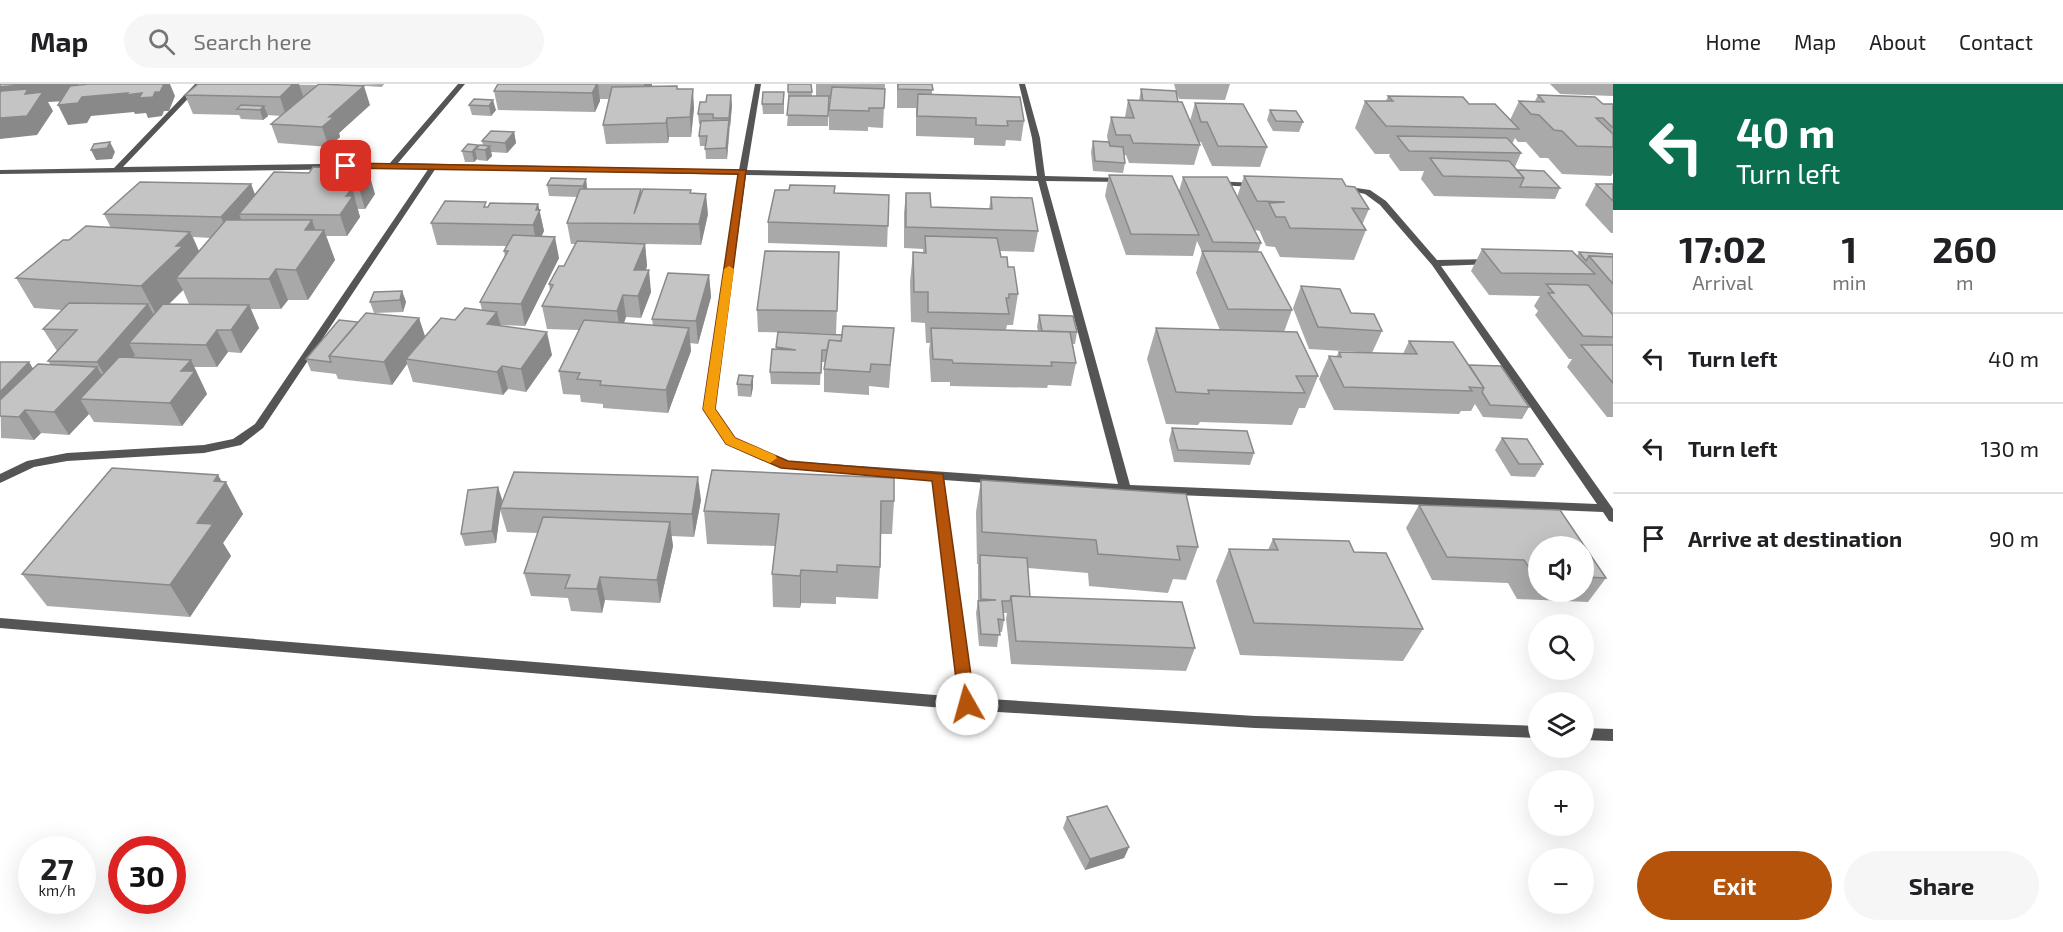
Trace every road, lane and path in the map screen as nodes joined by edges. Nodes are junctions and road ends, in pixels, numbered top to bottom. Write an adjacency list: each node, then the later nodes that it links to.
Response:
1 (199, 84): 7 (street)
2 (462, 84): 5 (street)
3 (758, 84): 8 (street)
4 (1022, 84): 10 (street)
5 (392, 165): 6 (street); 7 (street)
6 (434, 166): 8 (street); 18 (street)
7 (117, 169): 9 (street)
8 (743, 171): 10 (street); 17 (street)
9 (0, 172)
10 (1041, 178): 11 (street); 19 (street)
11 (1135, 181)
12 (1205, 183): 13 (street)
13 (1263, 185)
14 (1333, 187): 16 (street)
15 (1502, 261): 16 (street)
16 (1435, 263): 20 (street)
17 (938, 477): 19 (street); 22 (street)
18 (0, 479)
19 (1125, 489): 20 (street)
20 (1609, 513)
21 (0, 623): 22 (street)
22 (967, 704): 23 (street)
23 (1528, 732)
24 (1594, 734): 25 (street)
25 (1613, 735)

